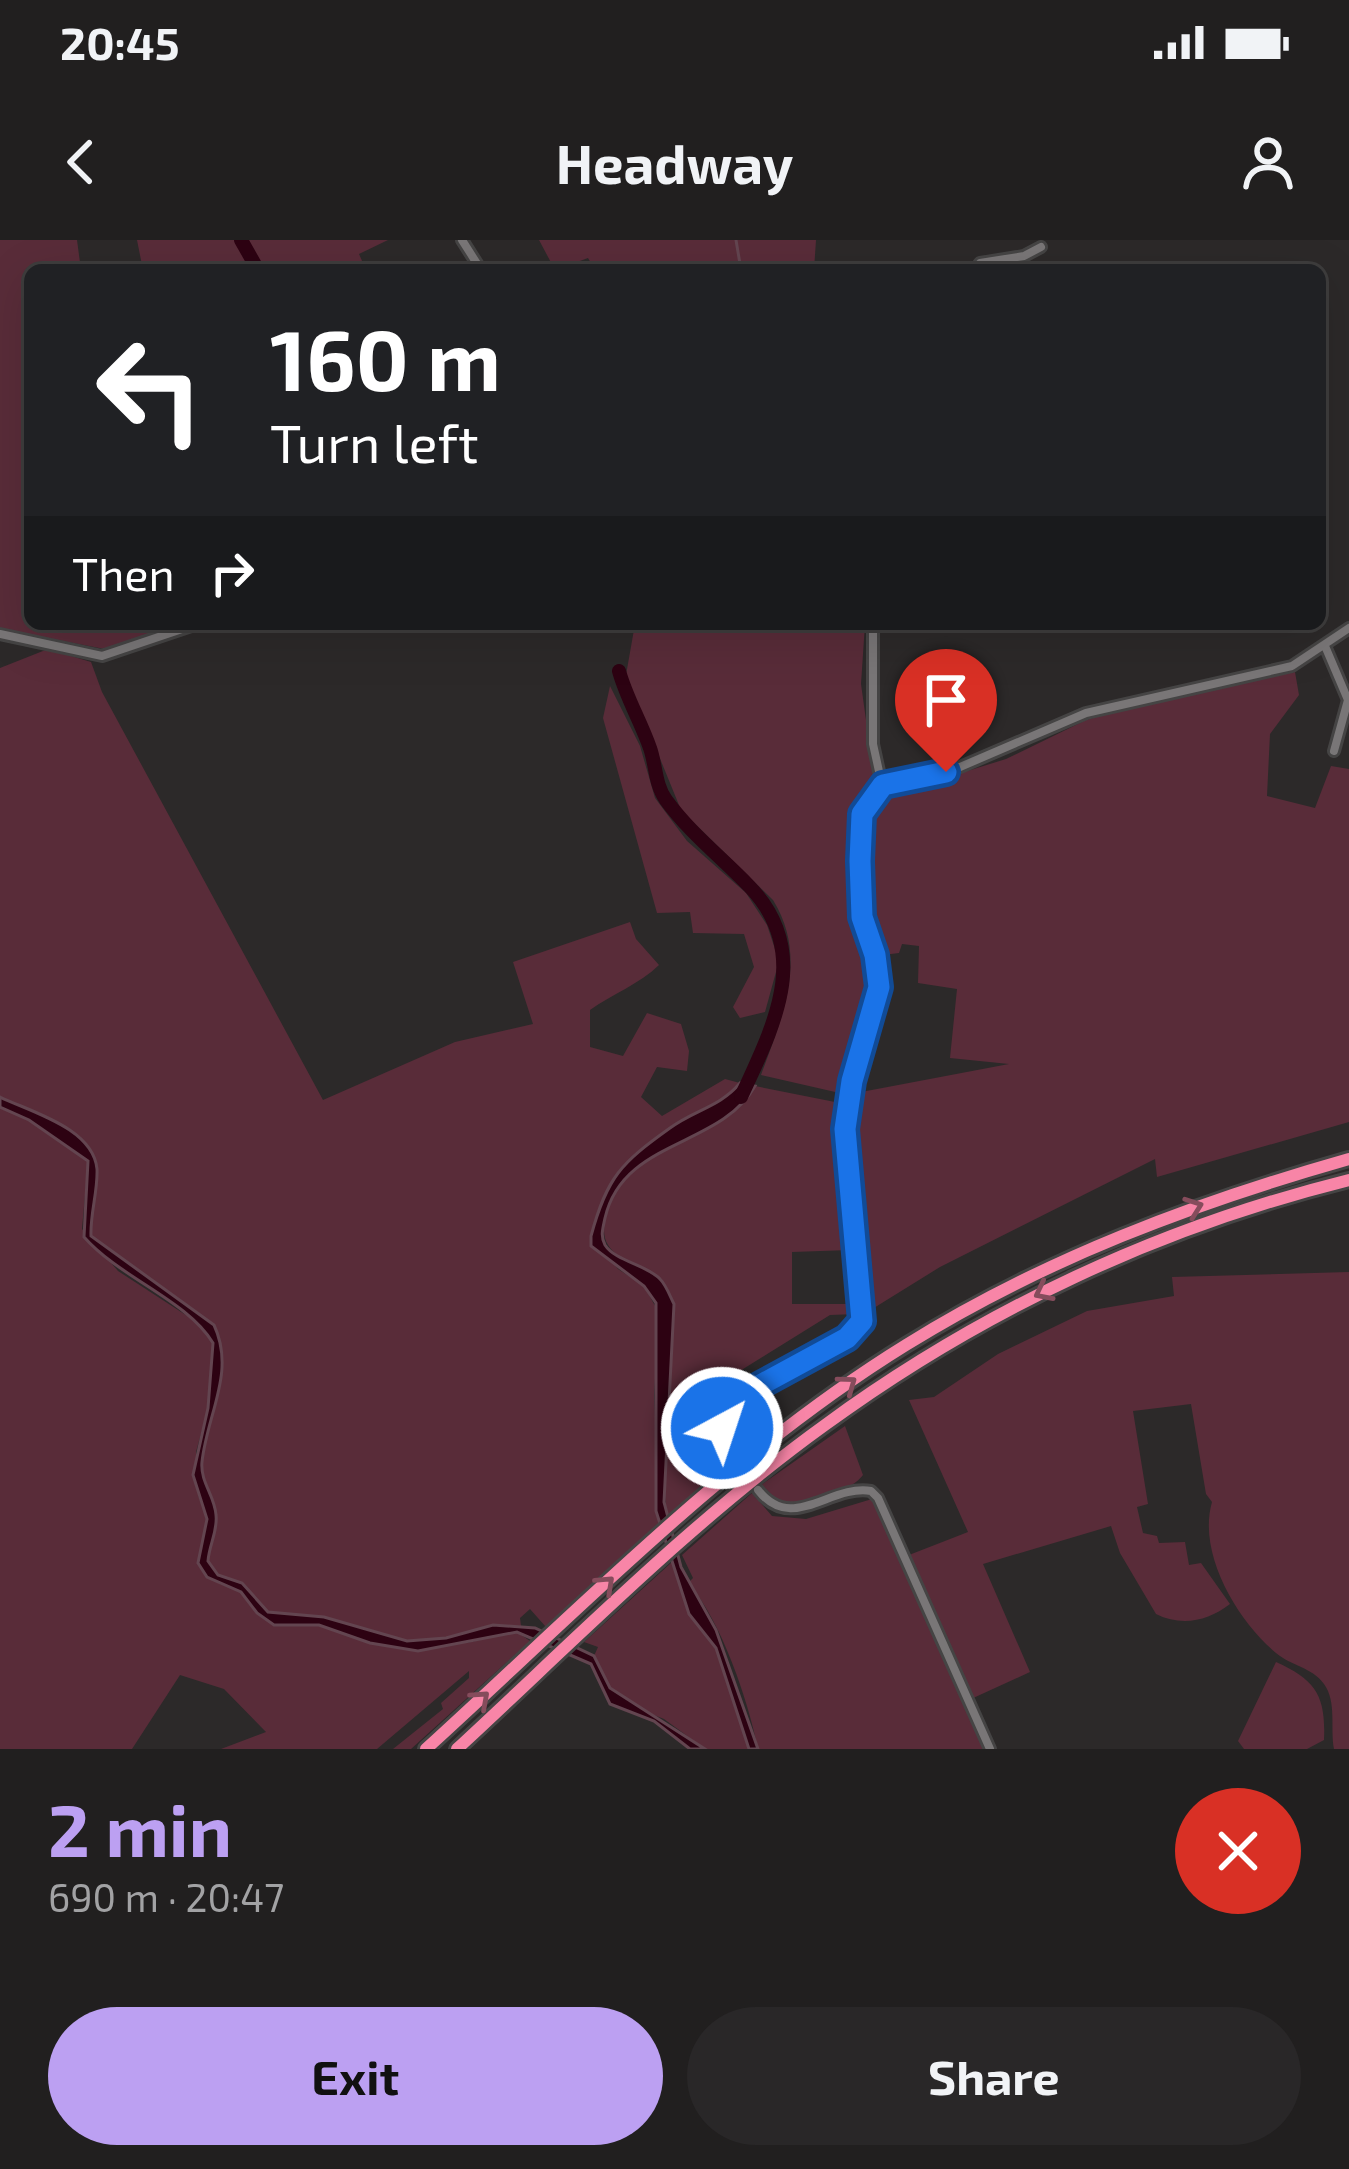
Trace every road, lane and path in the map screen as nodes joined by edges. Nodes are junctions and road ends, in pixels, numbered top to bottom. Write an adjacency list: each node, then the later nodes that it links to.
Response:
1 (1041, 247): 2 (street)
2 (979, 264)
3 (1349, 628): 7 (street)
4 (179, 630): 6 (street)
5 (873, 630): 9 (street)
6 (0, 634)
7 (1325, 646): 8 (street); 9 (street)
8 (1334, 752)
9 (883, 785): 12 (street)
10 (1349, 1159): 14 (highway, one-way to 10)
11 (1349, 1180): 15 (highway, one-way to 15)
12 (731, 1457)
13 (758, 1490): 16 (street)
14 (426, 1749)
15 (457, 1749)
16 (990, 1749)

